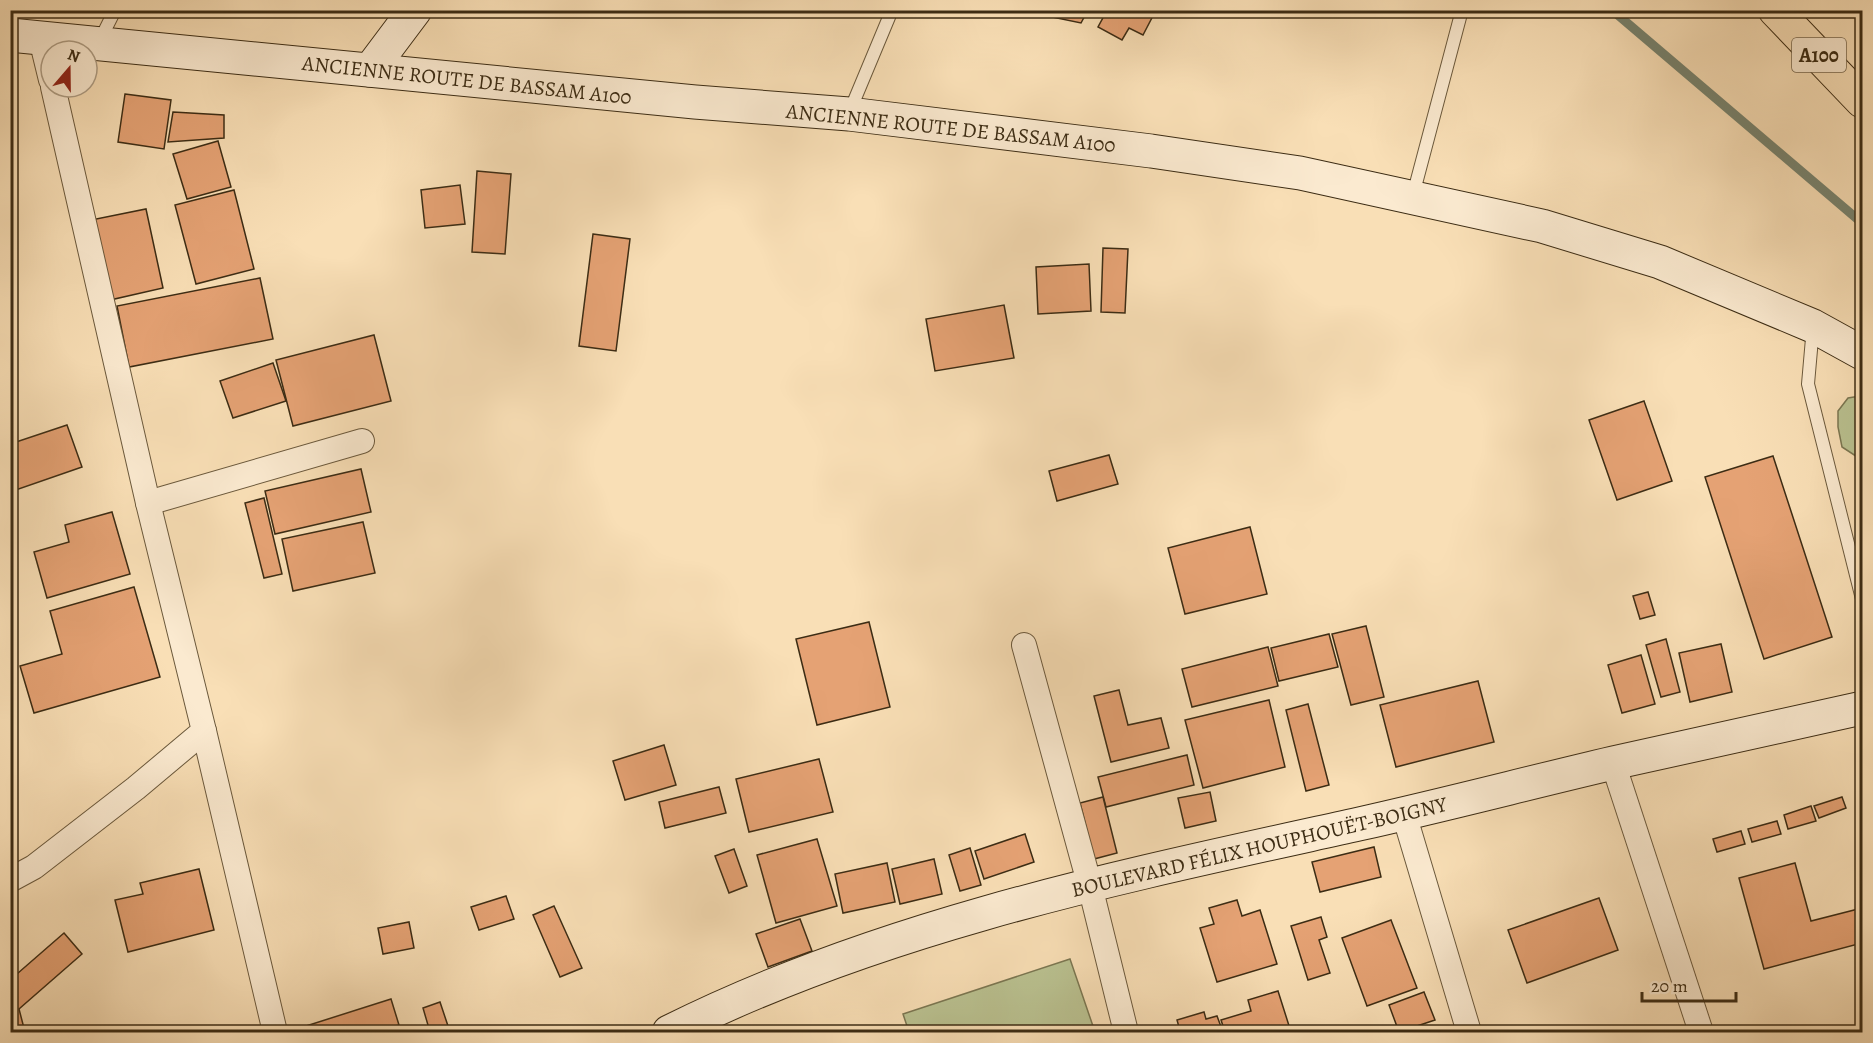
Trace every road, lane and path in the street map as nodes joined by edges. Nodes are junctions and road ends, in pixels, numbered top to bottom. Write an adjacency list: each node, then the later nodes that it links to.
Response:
1 (115, 10): 8 (lane)
2 (415, 10): 11 (main road)
3 (892, 10): 14 (lane)
4 (1462, 10): 15 (lane)
5 (1775, 10): 13 (highway, A100)
6 (26, 37): 7 (main road, ANCIENNE ROUTE DE BASSAM A100); 10 (street)
7 (47, 39)
8 (99, 42)
9 (99, 44): 11 (main road, ANCIENNE ROUTE DE BASSAM A100)
10 (39, 59)
11 (370, 70): 14 (main road, ANCIENNE ROUTE DE BASSAM A100)
12 (55, 99): 19 (street)
13 (1863, 100)
14 (849, 114): 15 (main road, ANCIENNE ROUTE DE BASSAM A100)
15 (1413, 196): 16 (main road, ANCIENNE ROUTE DE BASSAM A100)
16 (1813, 326): 17 (main road, ANCIENNE ROUTE DE BASSAM A100); 20 (lane)
17 (1863, 353)
18 (362, 441): 19 (street)
19 (148, 503): 24 (street)
20 (1858, 570): 21 (lane)
21 (1863, 599)
22 (1024, 645): 28 (street)
23 (1863, 708): 25 (main road, BOULEVARD FÉLIX HOUPHOUËT-BOIGNY)
24 (204, 731): 27 (street); 30 (street)
25 (1613, 764): 26 (main road, BOULEVARD FÉLIX HOUPHOUËT-BOIGNY); 29 (street)
26 (1404, 814): 28 (main road, BOULEVARD FÉLIX HOUPHOUËT-BOIGNY); 33 (street)
27 (10, 880)
28 (1089, 886): 31 (main road, BOULEVARD FÉLIX HOUPHOUËT-BOIGNY); 32 (street)
29 (1696, 1031)
30 (275, 1032)
31 (669, 1032)
32 (1126, 1032)
33 (1469, 1032)

